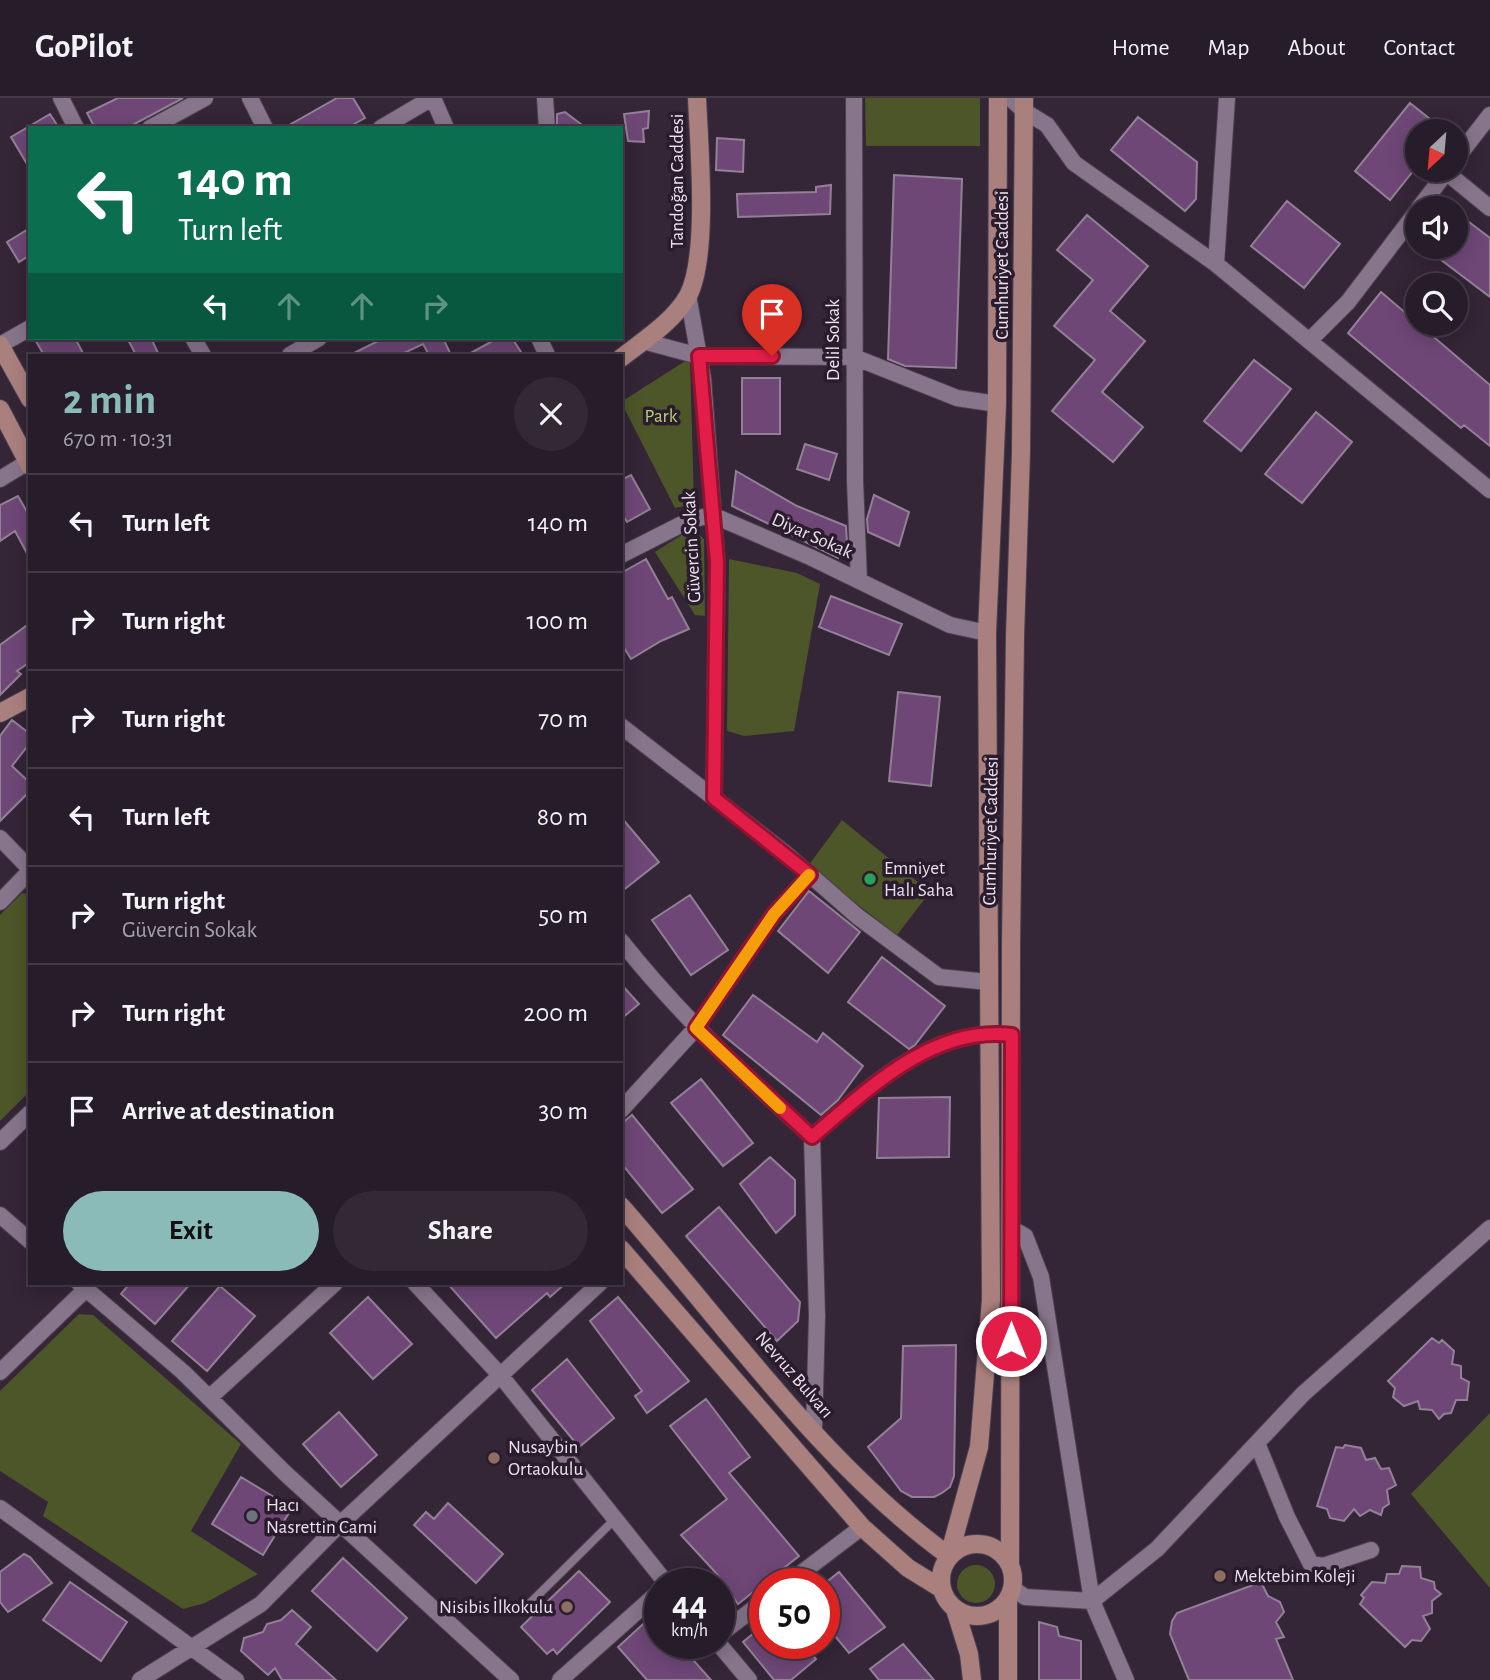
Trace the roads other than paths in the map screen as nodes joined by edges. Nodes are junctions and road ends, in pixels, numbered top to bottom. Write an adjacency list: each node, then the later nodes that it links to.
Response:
1 (61, 98): 13 (street)
2 (205, 98): 14 (street)
3 (250, 98): 15 (street)
4 (432, 98): 16 (street); 17 (street)
5 (545, 98): 18 (street)
6 (697, 98): 26 (main road, Tandoğan Caddesi)
7 (854, 98): 35 (street, Delil Sokak)
8 (998, 98): 37 (main road)
9 (1010, 98): 11 (street)
10 (1227, 98): 25 (street)
11 (1024, 105): 25 (street); 60 (main road, Cumhuriyet Caddesi)
12 (1490, 116): 19 (street)
13 (75, 126)
14 (154, 126)
15 (264, 126)
16 (384, 126)
17 (445, 126)
18 (547, 126)
19 (1468, 144)
20 (1439, 182): 22 (street)
21 (1465, 182): 23 (street)
22 (1428, 196)
23 (1490, 208)
24 (1405, 226): 30 (street)
25 (1216, 264): 30 (street)
26 (688, 295): 29 (main road, Tandoğan Caddesi); 34 (street, Güvercin Sokak)
27 (28, 329): 31 (street)
28 (316, 340): 32 (street)
29 (643, 341): 33 (main road, Tandoğan Caddesi); 34 (street)
30 (1309, 341): 42 (street)
31 (0, 345): 36 (main road)
32 (292, 354)
33 (623, 356)
34 (699, 356): 35 (street); 43 (street, Güvercin Sokak)
35 (854, 358): 37 (street); 45 (street, Delil Sokak)
36 (28, 395)
37 (997, 404): 46 (main road)
38 (0, 409): 39 (main road)
39 (28, 462)
40 (28, 465): 41 (street)
41 (0, 479)
42 (1490, 490)
43 (712, 515): 44 (street); 45 (street, Diyar Sokak); 50 (street, Güvercin Sokak)
44 (623, 554)
45 (859, 581): 46 (street, Diyar Sokak)
46 (987, 633): 57 (main road)
47 (28, 698): 48 (main road)
48 (0, 713)
49 (623, 728): 50 (street)
50 (714, 798): 54 (street)
51 (0, 838): 52 (street)
52 (28, 868)
53 (28, 872): 55 (street)
54 (810, 875): 57 (street); 58 (street)
55 (0, 902)
56 (623, 943): 58 (street)
57 (988, 982): 59 (main road)
58 (696, 1028): 61 (street); 63 (street)
59 (989, 1032): 60 (street); 63 (street); 85 (main road)
60 (1012, 1035): 68 (main road, Cumhuriyet Caddesi)
61 (623, 1108)
62 (28, 1115): 64 (street)
63 (812, 1137): 78 (street)
64 (0, 1142)
65 (623, 1208): 78 (main road, Nevruz Bulvarı)
66 (0, 1215): 69 (street)
67 (1490, 1228): 79 (street)
68 (1012, 1229): 86 (main road, Cumhuriyet Caddesi); 91 (street)
69 (28, 1239)
70 (623, 1256): 83 (main road)
71 (333, 1285): 77 (street)
72 (417, 1285): 76 (street)
73 (598, 1285): 76 (street)
74 (82, 1286): 75 (street); 77 (street)
75 (0, 1372)
76 (501, 1376): 81 (street); 82 (street)
77 (209, 1398): 82 (street)
78 (814, 1430): 85 (main road, Nevruz Bulvarı)
79 (1256, 1443): 84 (street); 91 (street)
80 (0, 1508): 97 (street)
81 (615, 1519): 87 (street); 94 (lane)
82 (340, 1524): 97 (street); 101 (street)
83 (862, 1527): 88 (street); 89 (main road)
84 (1371, 1550)
85 (949, 1556): 86 (main road); 89 (main road)
86 (1010, 1565): 90 (main road)
87 (654, 1568)
88 (807, 1568)
89 (942, 1589): 93 (main road)
90 (1010, 1594): 91 (street); 93 (main road); 105 (main road)
91 (1092, 1601): 106 (street)
92 (644, 1605): 102 (street)
93 (956, 1609): 104 (main road)
94 (522, 1611)
95 (749, 1612): 96 (street)
96 (735, 1623)
97 (193, 1646): 99 (street); 100 (street)
98 (731, 1659): 103 (street)
99 (140, 1680)
100 (236, 1680)
101 (511, 1680)
102 (560, 1680)
103 (749, 1680)
104 (972, 1680)
105 (1008, 1680)
106 (1126, 1680)

